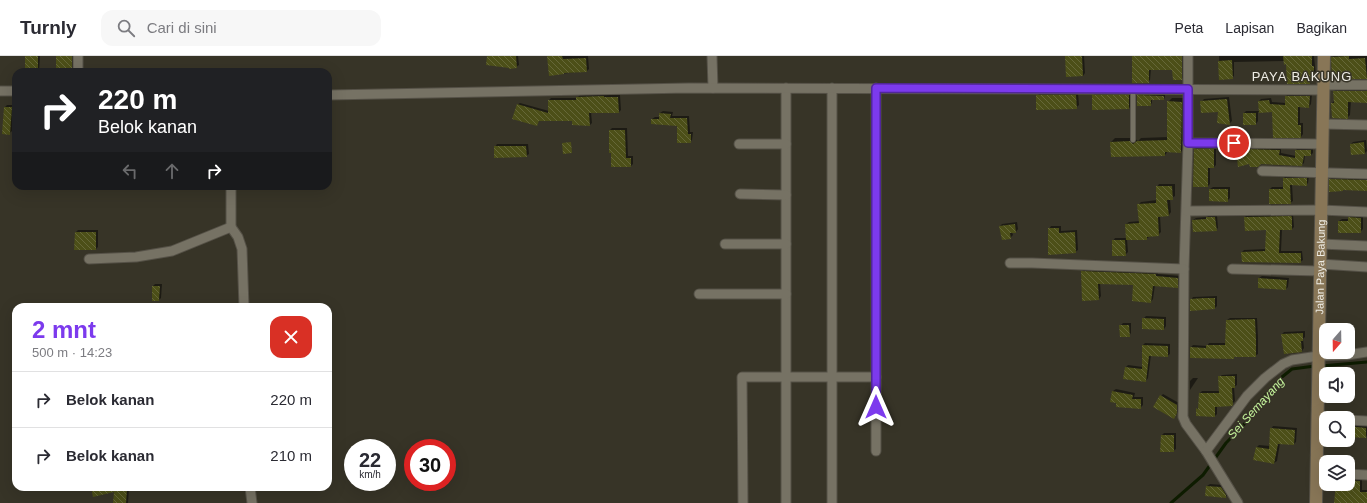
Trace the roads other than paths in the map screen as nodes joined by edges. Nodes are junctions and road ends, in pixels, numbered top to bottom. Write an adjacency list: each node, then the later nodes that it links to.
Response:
1 (78, 56): 5 (street)
2 (712, 56): 7 (street)
3 (1188, 56): 13 (street)
4 (1324, 56): 11 (main road, Jalan Paya Bakung)
5 (78, 68)
6 (1367, 84): 11 (street)
7 (713, 88): 8 (street); 16 (street)
8 (786, 88): 9 (street); 22 (street)
9 (832, 88): 10 (street); 50 (street)
10 (876, 88): 12 (street); 51 (street)
11 (1324, 88): 13 (street); 17 (main road, Jalan Paya Bakung)
12 (1133, 89): 13 (street); 19 (lane)
13 (1188, 89): 20 (street)
14 (0, 91): 15 (street)
15 (12, 91)
16 (332, 95)
17 (1323, 124): 18 (street); 23 (main road, Jalan Paya Bakung)
18 (1367, 125)
19 (1133, 140)
20 (1188, 143): 23 (street); 30 (street)
21 (739, 144): 22 (street)
22 (786, 144): 29 (street)
23 (1323, 144): 25 (main road, Jalan Paya Bakung)
24 (1262, 171): 25 (street)
25 (1322, 172): 26 (street); 31 (main road, Jalan Paya Bakung)
26 (1367, 174)
27 (230, 190): 33 (street)
28 (740, 194): 29 (street)
29 (786, 195): 35 (street)
30 (1186, 210): 31 (street); 42 (street)
31 (1321, 210): 32 (street); 36 (main road, Jalan Paya Bakung)
32 (1367, 212)
33 (231, 227): 38 (street); 46 (street)
34 (725, 244): 35 (street)
35 (786, 244): 45 (street)
36 (1321, 244): 37 (street); 41 (main road, Jalan Paya Bakung)
37 (1367, 246)
38 (89, 259)
39 (1010, 263): 42 (street)
40 (1367, 267): 41 (street)
41 (1320, 268): 43 (street); 48 (main road, Jalan Paya Bakung)
42 (1184, 269): 56 (street)
43 (1232, 269)
44 (699, 294): 45 (street)
45 (786, 294): 49 (street)
46 (244, 303)
47 (1367, 352): 48 (street)
48 (1318, 360): 52 (main road, Jalan Paya Bakung); 56 (street)
49 (786, 377): 50 (street); 62 (street); 63 (street)
50 (832, 377): 51 (street); 64 (street)
51 (876, 377): 55 (street)
52 (1321, 411)
53 (1355, 420): 54 (street)
54 (1367, 421)
55 (876, 451)
56 (1207, 454): 65 (street)
57 (1355, 474): 58 (street)
58 (1367, 475)
59 (1319, 485): 66 (main road, Jalan Paya Bakung)
60 (250, 491): 61 (street)
61 (252, 503)
62 (742, 503)
63 (786, 503)
64 (832, 503)
65 (1238, 503)
66 (1316, 503)

